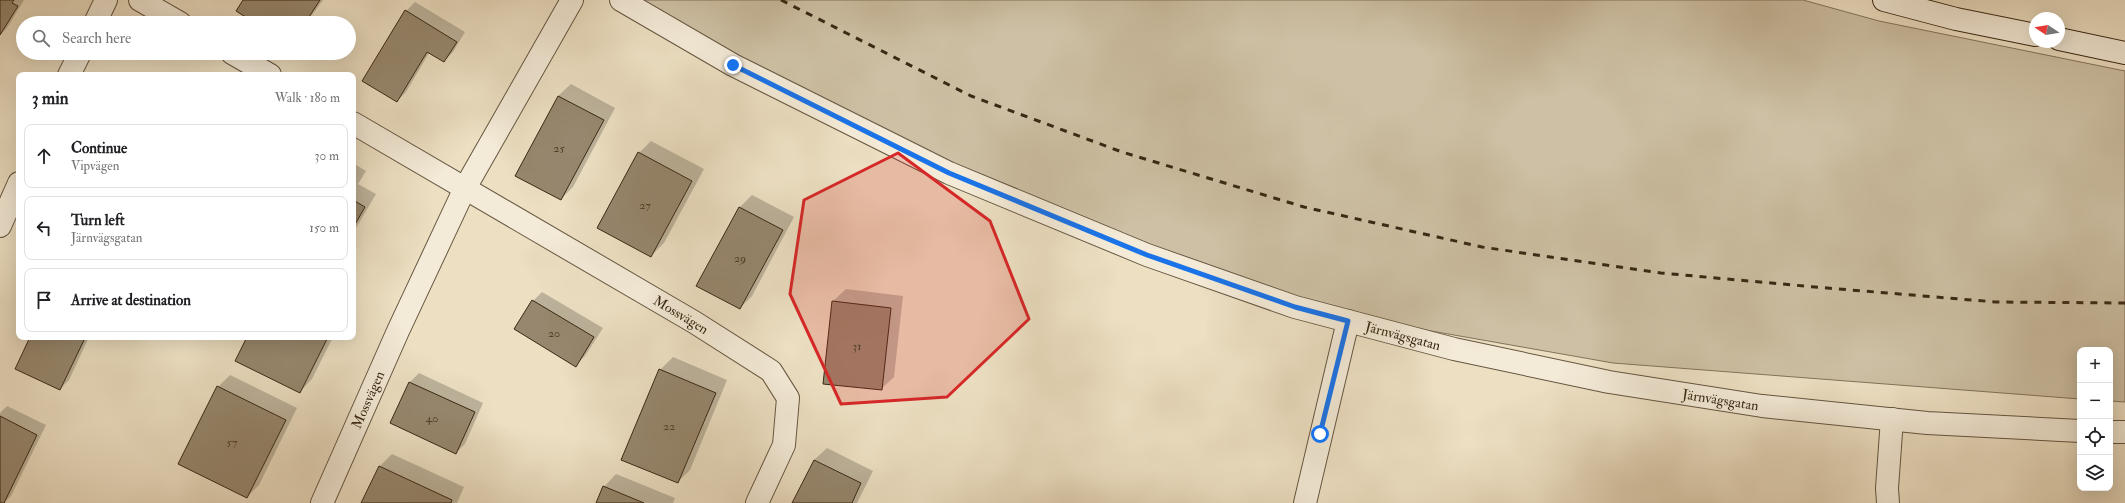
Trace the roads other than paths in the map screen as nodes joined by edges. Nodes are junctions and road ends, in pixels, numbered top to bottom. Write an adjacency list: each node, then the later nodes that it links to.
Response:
1 (106, 0): 6 (street)
2 (140, 0): 7 (street)
3 (572, 0): 16 (street, Mossvägen)
4 (621, 0): 19 (street, Järnvägsgatan)
5 (1884, 0): 8 (street)
6 (98, 16)
7 (168, 16)
8 (2029, 34)
9 (2065, 40): 10 (street)
10 (2125, 53)
11 (76, 60): 13 (street)
12 (244, 60): 14 (street)
13 (70, 72)
14 (265, 72)
15 (356, 125): 16 (street, Mossvägen)
16 (465, 188): 24 (street, Mossvägen); 25 (street, Mossvägen)
17 (16, 190): 18 (street)
18 (0, 226)
19 (1348, 321): 20 (street, Järnvägsgatan); 26 (street)
20 (1892, 419): 21 (street, Järnvägsgatan); 27 (street)
21 (2077, 431)
22 (2113, 432): 23 (street)
23 (2125, 432)
24 (322, 503)
25 (757, 503)
26 (1304, 503)
27 (1888, 503)

